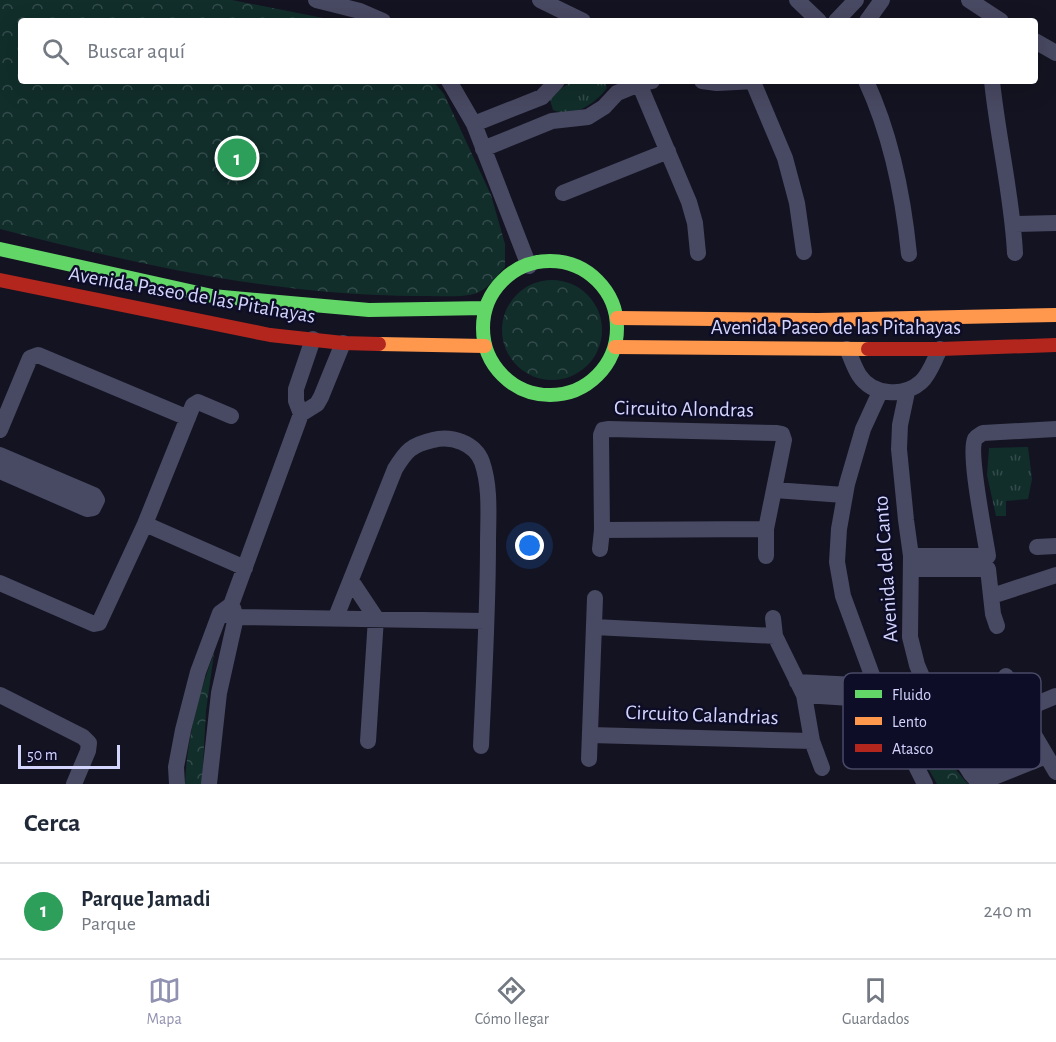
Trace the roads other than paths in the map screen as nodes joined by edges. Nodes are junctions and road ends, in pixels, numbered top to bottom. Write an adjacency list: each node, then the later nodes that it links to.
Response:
1 (316, 0): 8 (street)
2 (540, 0): 9 (street)
3 (797, 0): 10 (street)
4 (856, 0): 11 (street)
5 (882, 0): 12 (street)
6 (969, 0): 7 (street)
7 (986, 16)
8 (376, 18)
9 (576, 18)
10 (816, 18)
11 (839, 18)
12 (869, 18)
13 (1038, 43): 14 (street)
14 (1056, 53)
15 (451, 84): 25 (street)
16 (552, 84): 23 (street)
17 (632, 84): 22 (street)
18 (644, 84): 27 (street)
19 (755, 84): 32 (street)
20 (868, 84): 35 (street)
21 (992, 84): 30 (street)
22 (615, 87): 24 (street)
23 (542, 97): 24 (street); 25 (street)
24 (552, 121): 26 (street)
25 (474, 124): 26 (street)
26 (483, 149): 36 (street)
27 (668, 151): 28 (street); 33 (street)
28 (563, 193)
29 (1056, 223): 30 (street)
30 (1014, 224): 34 (street)
31 (0, 249): 41 (street, Avenida Paseo de las Pitahayas)
32 (804, 252)
33 (698, 253)
34 (1015, 253)
35 (909, 254)
36 (529, 266): 38 (street); 40 (street)
37 (0, 279): 41 (street, Avenida Paseo de las Pitahayas)
38 (486, 308): 41 (street, Avenida Paseo de las Pitahayas); 45 (street)
39 (1056, 315): 40 (street, Avenida Paseo de las Pitahayas)
40 (617, 318): 46 (street)
41 (272, 319): 42 (street, Avenida Paseo de las Pitahayas)
42 (313, 339): 43 (street, Avenida Paseo de las Pitahayas); 49 (street)
43 (343, 343): 45 (street, Avenida Paseo de las Pitahayas); 50 (street)
44 (1056, 345): 48 (street, Avenida Paseo de las Pitahayas)
45 (485, 346): 46 (street)
46 (615, 347): 47 (street, Avenida Paseo de las Pitahayas)
47 (847, 349): 48 (street, Avenida Paseo de las Pitahayas); 51 (street)
48 (940, 350): 52 (street)
49 (305, 362): 50 (street); 53 (street)
50 (333, 368): 53 (street)
51 (880, 392): 52 (street); 61 (street, Avenida del Canto)
52 (907, 392): 69 (street, Avenida del Canto)
53 (302, 414): 70 (street)
54 (231, 416): 55 (street)
55 (188, 418): 57 (street); 62 (street)
56 (1056, 429): 69 (street)
57 (0, 430)
58 (0, 454): 59 (street)
59 (0, 471)
60 (775, 484): 61 (street); 63 (street, Circuito Alondras); 64 (street, Circuito Alondras)
61 (845, 490): 84 (street, Avenida del Canto)
62 (145, 524): 70 (street); 73 (street)
63 (766, 529): 64 (street); 68 (street, Circuito Alondras)
64 (602, 530): 67 (street, Circuito Alondras)
65 (1056, 546): 66 (street)
66 (1037, 547)
67 (600, 549)
68 (766, 556)
69 (912, 563): 74 (street); 85 (street, Avenida del Canto)
70 (245, 568): 76 (street)
71 (1056, 575): 74 (street)
72 (352, 582): 77 (street); 78 (street); 80 (street)
73 (0, 583)
74 (992, 596): 81 (street)
75 (595, 598): 82 (street)
76 (229, 612): 77 (street); 104 (street); 105 (street)
77 (336, 617): 78 (street)
78 (376, 618): 80 (street); 92 (street)
79 (773, 618): 83 (street, Circuito Calandrias)
80 (485, 621): 94 (street)
81 (997, 626)
82 (594, 627): 83 (street); 91 (street)
83 (776, 636): 86 (street, Circuito Calandrias)
84 (872, 673)
85 (920, 673)
86 (800, 688): 87 (street, Circuito Calandrias); 93 (street, Circuito Calandrias)
87 (843, 691)
88 (0, 695): 103 (street)
89 (1056, 696): 90 (street)
90 (1041, 702)
91 (590, 735): 93 (street, Circuito Calandrias); 97 (street)
92 (368, 741)
93 (812, 741): 98 (street, Circuito Calandrias)
94 (482, 746)
95 (1041, 746): 96 (street)
96 (1043, 749): 101 (street)
97 (589, 759)
98 (822, 768)
99 (917, 769): 106 (street, Avenida del Canto)
100 (1000, 769): 102 (street)
101 (1056, 772)
102 (976, 780)
103 (74, 784)
104 (177, 784)
105 (209, 784)
106 (925, 784)

